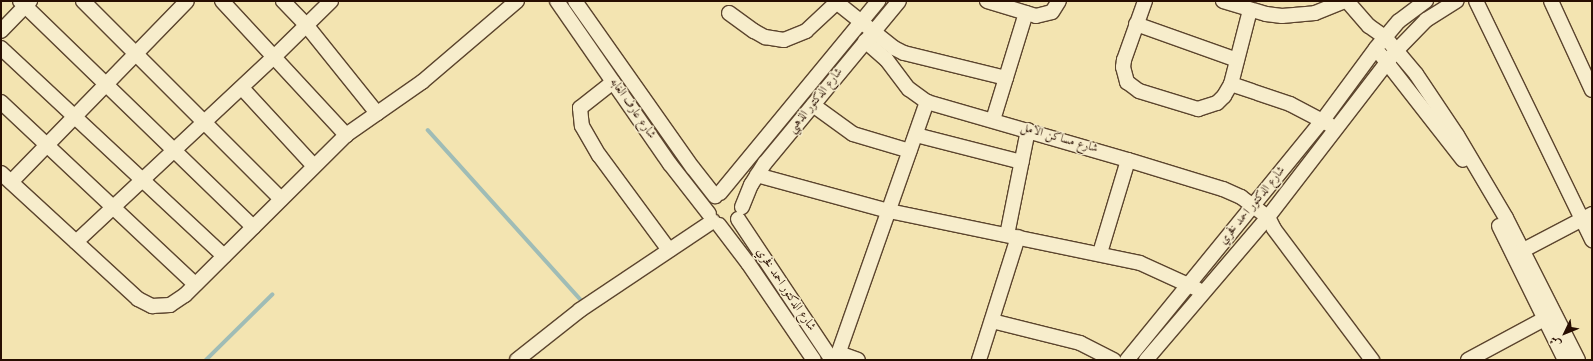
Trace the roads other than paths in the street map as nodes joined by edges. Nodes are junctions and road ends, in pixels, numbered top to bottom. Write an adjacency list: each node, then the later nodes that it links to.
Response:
1 (83, 1): 34 (street)
2 (187, 1): 34 (street)
3 (222, 1): 36 (street)
4 (283, 1): 27 (street)
5 (331, 1): 27 (street)
6 (517, 1): 47 (street)
7 (557, 1): 39 (street, شارع عارف الغابه)
8 (575, 1): 65 (street, شارع عارف الغابه)
9 (836, 1): 23 (street); 25 (street)
10 (878, 1): 25 (street, شارع الدكتور الذهبي)
11 (899, 1): 30 (street, شارع الدكتور الذهبي)
12 (987, 1): 24 (street)
13 (1059, 1): 24 (street)
14 (1145, 1): 26 (street)
15 (1223, 1): 22 (street)
16 (1346, 1): 22 (street); 28 (street)
17 (1426, 1): 31 (street, شارع الدكتور احمد فخري)
18 (1456, 1): 35 (street, شارع الدكتور احمد فخري)
19 (1476, 1): 72 (street)
20 (1551, 1): 43 (street)
21 (25, 3): 29 (street); 40 (street)
22 (1250, 10): 37 (street)
23 (729, 13)
24 (1026, 13): 38 (street)
25 (860, 21): 30 (street); 65 (street, شارع الدكتور الذهبي)
26 (1136, 24): 37 (street); 41 (street)
27 (307, 26): 36 (street); 47 (street)
28 (1369, 26): 31 (street); 33 (street)
29 (1, 31)
30 (869, 36): 38 (street); 45 (street, شارع مساكن الامل); 46 (street, شارع الدكتور الذهبي)
31 (1385, 37): 33 (street, شارع الدكتور احمد فخري); 35 (street)
32 (1, 48): 48 (street)
33 (1376, 48): 35 (street); 50 (street, شارع الدكتور احمد فخري)
34 (136, 54): 40 (street); 51 (street)
35 (1391, 56): 52 (street, شارع الدكتور احمد فخري); 80 (street)
36 (274, 57): 42 (street); 54 (street)
37 (1237, 60): 41 (street)
38 (1006, 78): 49 (street)
39 (613, 82): 73 (street, شارع عارف الغابه); 78 (street)
40 (106, 84): 48 (street); 57 (street)
41 (1231, 84): 50 (street)
42 (242, 88): 51 (street); 61 (street)
43 (1592, 90)
44 (1, 102): 56 (street)
45 (928, 102): 49 (street, شارع مساكن الامل); 55 (street)
46 (813, 105): 58 (street); 62 (street, شارع الدكتور الذهبي)
47 (377, 113): 54 (street)
48 (75, 116): 56 (street); 64 (street)
49 (993, 120): 53 (street, شارع مساكن الامل)
50 (1323, 120): 52 (street); 67 (street, شارع الدكتور احمد فخري)
51 (205, 123): 57 (street); 66 (street)
52 (1337, 128): 71 (street, شارع الدكتور احمد فخري)
53 (1028, 130): 59 (street, شارع مساكن الامل); 60 (street)
54 (346, 134): 61 (street)
55 (916, 135): 58 (street); 60 (street)
56 (47, 145): 63 (street); 68 (street)
57 (174, 151): 64 (street); 74 (street)
58 (910, 151): 69 (street)
59 (1128, 160): 67 (street, شارع مساكن الامل); 79 (street)
60 (1022, 162): 75 (street)
61 (314, 166): 66 (street)
62 (757, 175): 69 (street); 70 (street, شارع الدكتور الذهبي)
63 (6, 177): 77 (street)
64 (143, 180): 68 (street); 81 (street)
65 (718, 194): 70 (street); 73 (street)
66 (281, 199): 74 (street)
67 (1253, 206): 71 (street, شارع مساكن الامل); 83 (street, شارع الدكتور احمد فخري)
68 (114, 208): 77 (street); 82 (street)
69 (889, 211): 75 (street); 87 (street)
70 (740, 213): 73 (street); 87 (street, شارع الدكتور احمد فخري)
71 (1268, 217): 84 (street, شارع الدكتور احمد فخري); 95 (street)
72 (1587, 217): 76 (street); 80 (street)
73 (714, 220): 78 (street); 89 (street, شارع الدكتور احمد فخري)
74 (253, 227): 81 (street)
75 (1013, 236): 79 (street); 86 (street)
76 (1592, 240)
77 (76, 242): 82 (street)
78 (669, 250): 88 (street)
79 (1100, 253): 83 (street)
80 (1518, 253): 85 (street); 98 (street)
81 (224, 256): 82 (street)
82 (195, 284)
83 (1189, 284): 84 (street); 93 (street, شارع الدكتور احمد فخري)
84 (1202, 293): 94 (street, شارع الدكتور احمد فخري)
85 (1544, 319): 96 (street); 97 (street)
86 (992, 320): 91 (street); 92 (street)
87 (836, 358): 90 (street)
88 (517, 360)
89 (814, 360)
90 (858, 360)
91 (979, 360)
92 (1114, 360)
93 (1127, 360)
94 (1146, 360)
95 (1372, 360)
96 (1468, 360)
97 (1565, 360)
98 (1578, 360)

